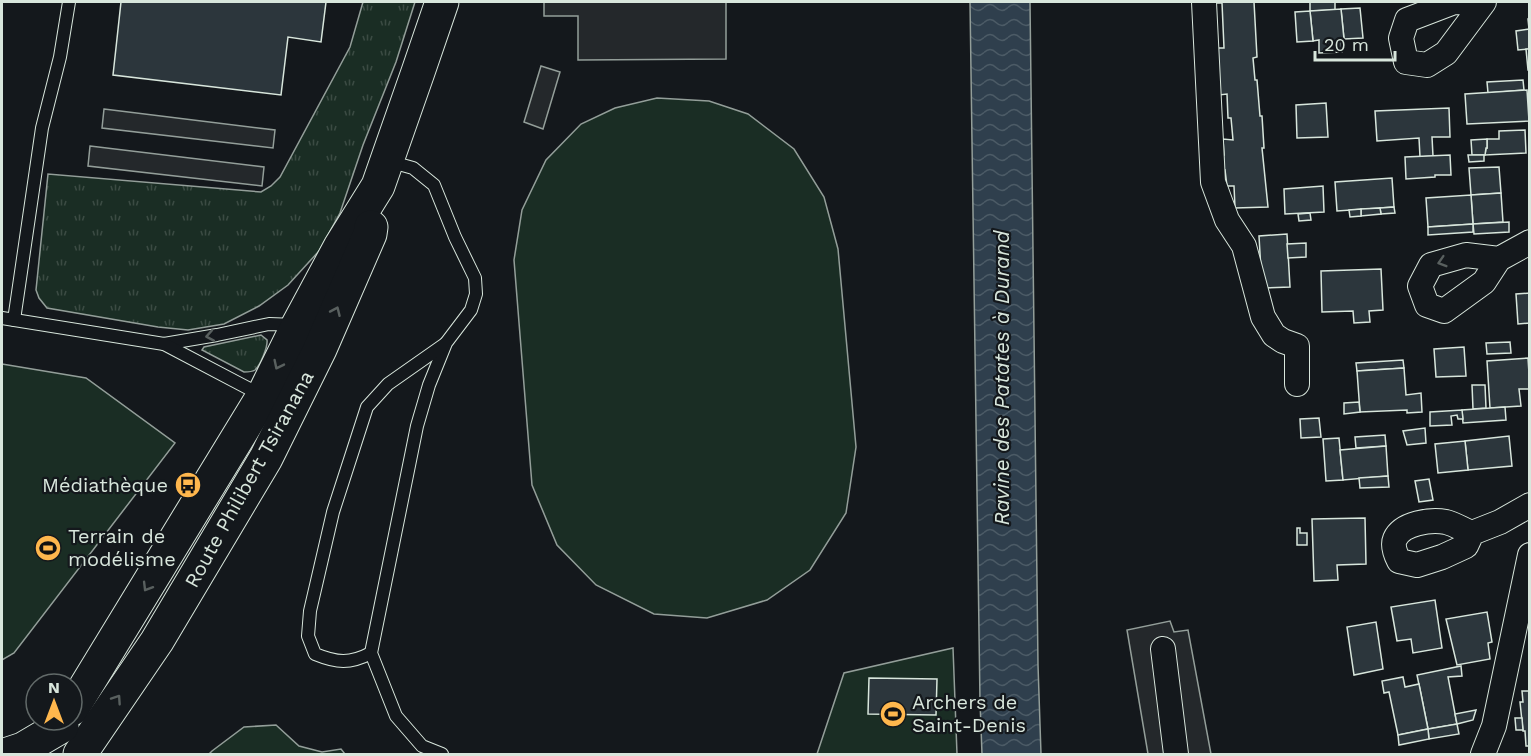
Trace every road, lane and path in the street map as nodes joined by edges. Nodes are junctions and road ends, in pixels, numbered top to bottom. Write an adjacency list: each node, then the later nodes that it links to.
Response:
1 (69, 2): 7 (lane)
2 (442, 2): 4 (main road, Route Philibert Tsiranana)
3 (1204, 2): 11 (street)
4 (382, 173): 8 (main road, Route Philibert Tsiranana); 9 (lane)
5 (1530, 242): 6 (street)
6 (1499, 259)
7 (8, 319): 10 (lane)
8 (309, 337): 10 (lane, one-way to 10); 12 (main road, Route Philibert Tsiranana)
9 (446, 343): 17 (lane); 17 (lane)
10 (164, 344): 12 (lane)
11 (1298, 384)
12 (280, 397): 18 (main road, Route Philibert Tsiranana, one-way to 18); 23 (main road, Route Philibert Tsiranana, one-way to 12)
13 (1530, 505): 14 (street)
14 (1472, 533)
15 (1530, 555): 26 (street)
16 (1163, 649): 25 (street)
17 (371, 653): 24 (lane)
18 (84, 691)
19 (47, 732): 21 (main road)
20 (56, 732): 22 (main road, Route Philibert Tsiranana)
21 (8, 754)
22 (40, 754)
23 (80, 754)
24 (442, 754)
25 (1176, 754)
26 (1483, 754)

